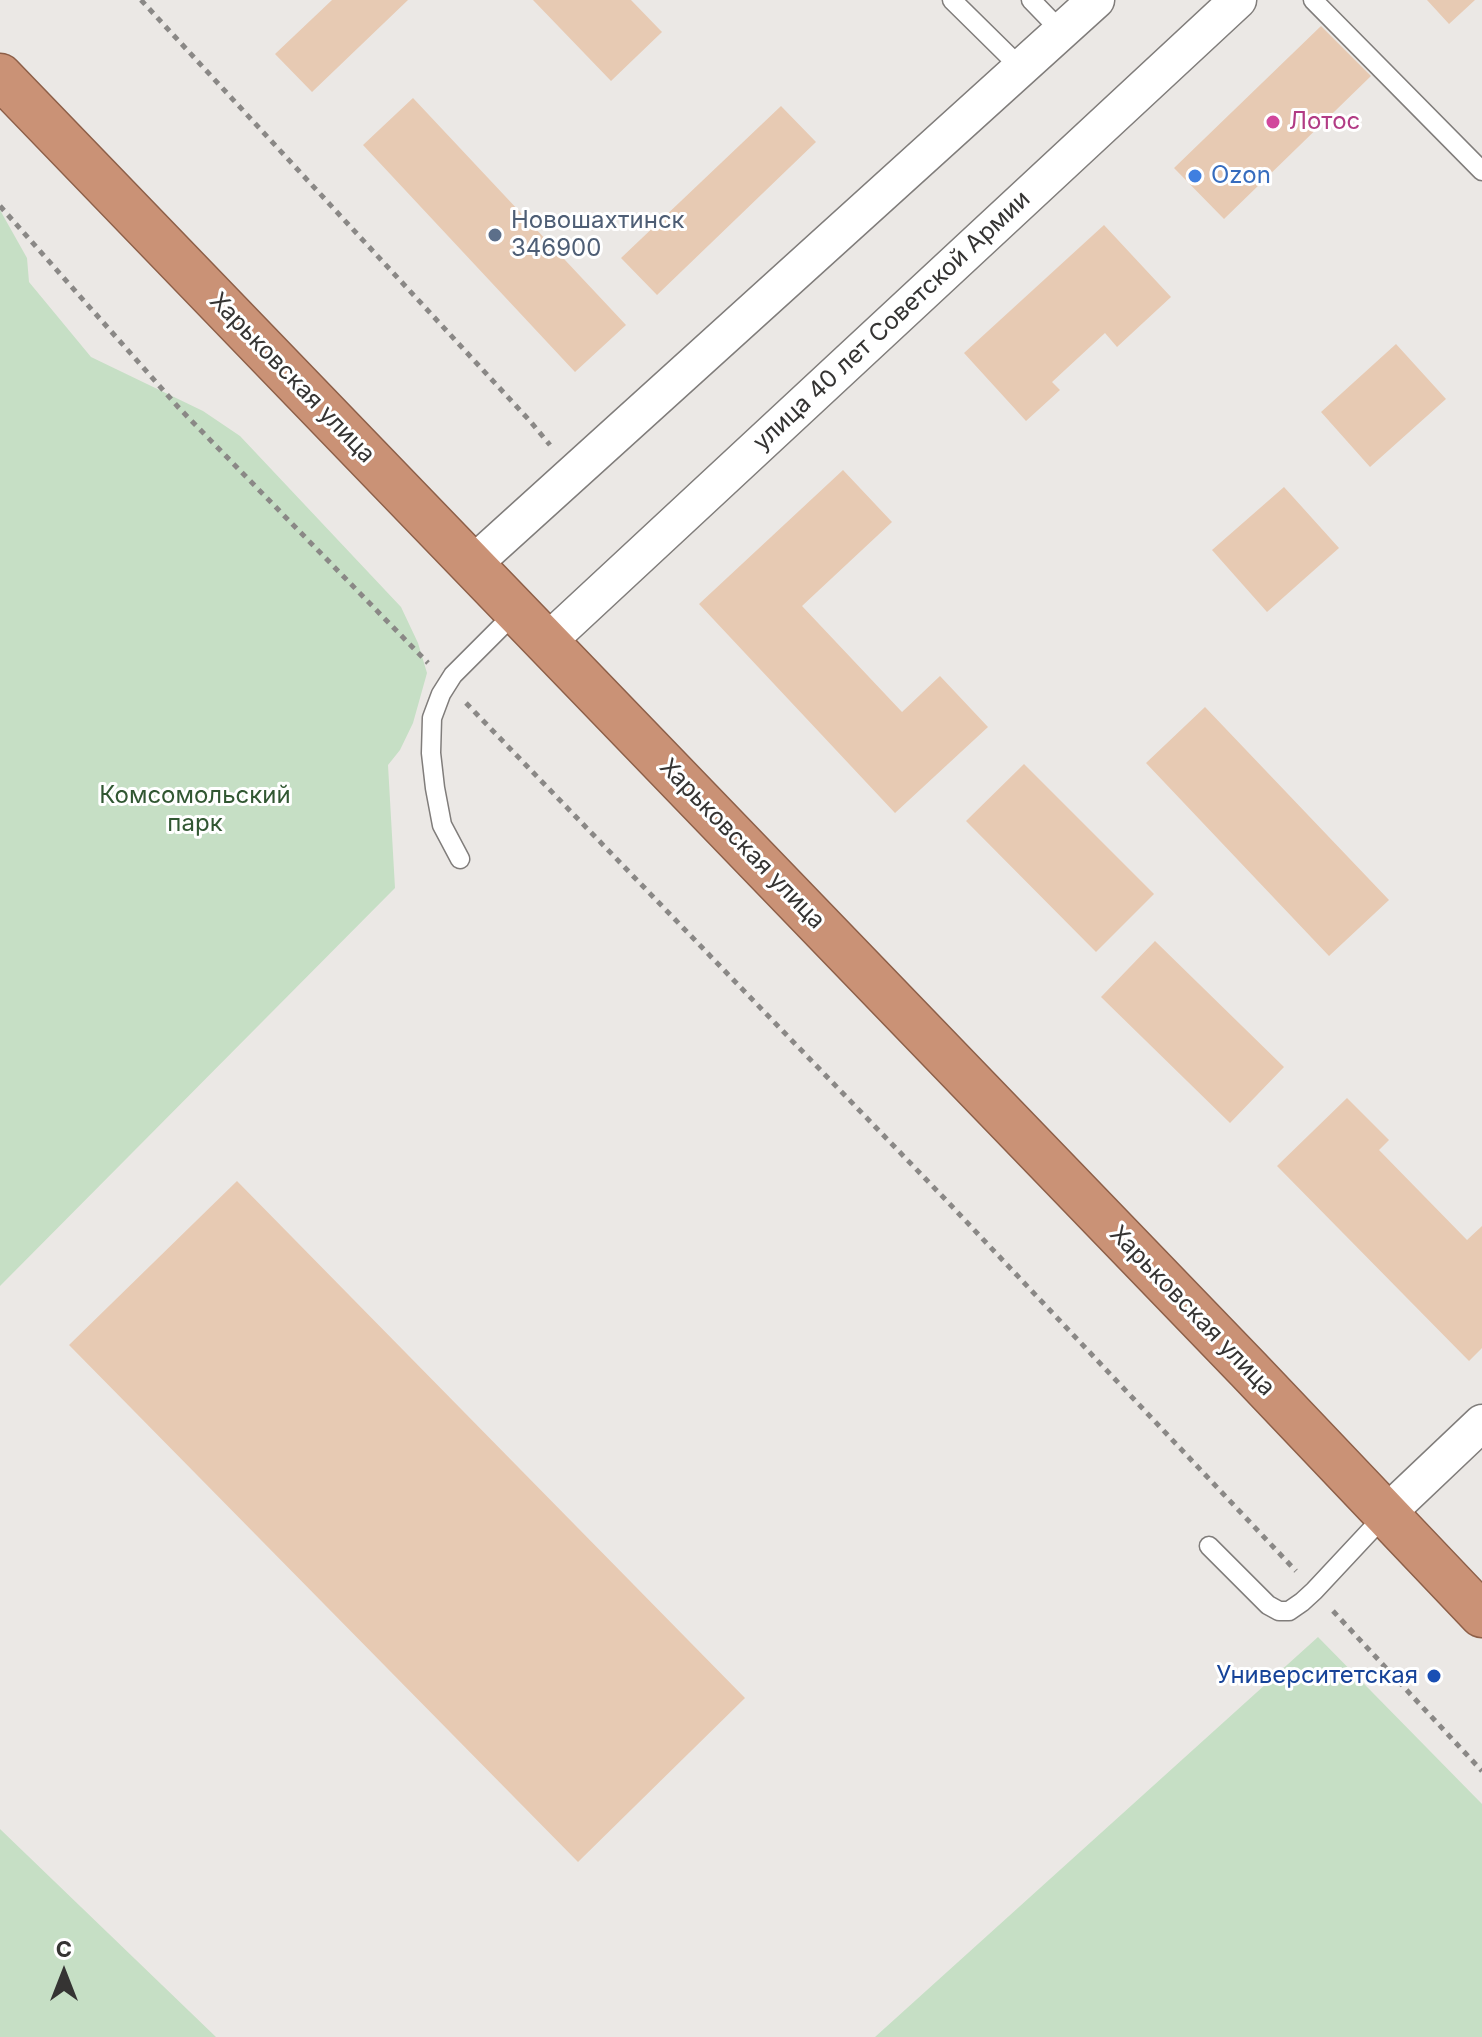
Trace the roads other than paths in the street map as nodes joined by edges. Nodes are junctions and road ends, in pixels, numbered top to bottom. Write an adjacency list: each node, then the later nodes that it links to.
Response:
1 (952, 0): 7 (lane)
2 (1031, 0): 6 (lane)
3 (1096, 0): 6 (street)
4 (1238, 0): 12 (street, улица 40 лет Советской Армии)
5 (1313, 0): 9 (lane)
6 (1062, 32): 7 (street)
7 (1021, 68): 10 (street)
8 (0, 76): 10 (highway, Харьковская улица)
9 (1482, 171)
10 (472, 565): 11 (highway, Харьковская улица)
11 (517, 610): 12 (highway, Харьковская улица); 13 (lane)
12 (547, 642): 15 (highway, Харьковская улица)
13 (460, 859)
14 (1482, 1423): 15 (street)
15 (1386, 1514): 16 (lane); 17 (highway, Харьковская улица)
16 (1209, 1546)
17 (1482, 1615)

